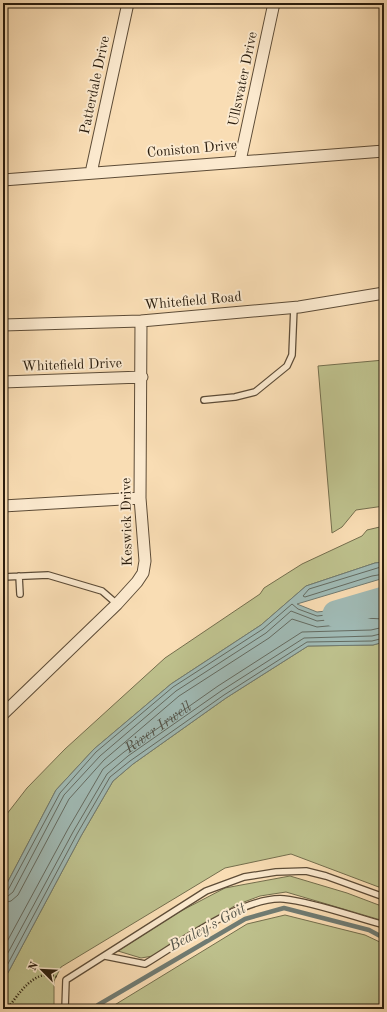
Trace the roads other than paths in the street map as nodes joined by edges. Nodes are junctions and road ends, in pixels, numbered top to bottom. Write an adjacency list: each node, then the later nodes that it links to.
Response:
1 (128, 3): 5 (street, Patterdale Drive)
2 (274, 3): 4 (street, Ullswater Drive)
3 (384, 151): 4 (street, Coniston Drive)
4 (240, 161): 5 (street, Coniston Drive)
5 (91, 173): 6 (street, Coniston Drive)
6 (3, 180)
7 (384, 293): 8 (street, Whitefield Road)
8 (294, 307): 9 (street, Whitefield Road); 13 (lane)
9 (142, 320): 10 (street, Whitefield Road); 11 (street, Keswick Drive)
10 (3, 326)
11 (142, 377): 12 (street, Whitefield Drive); 14 (street, Keswick Drive)
12 (3, 382)
13 (204, 400)
14 (140, 498): 15 (street); 19 (street, Keswick Drive)
15 (3, 506)
16 (19, 576): 17 (lane); 18 (lane); 19 (lane)
17 (3, 577)
18 (20, 594)
19 (117, 604): 20 (street, Keswick Drive)
20 (3, 714)
21 (384, 897): 23 (lane)
22 (384, 926): 23 (lane)
23 (105, 956): 24 (lane)
24 (65, 1006)

